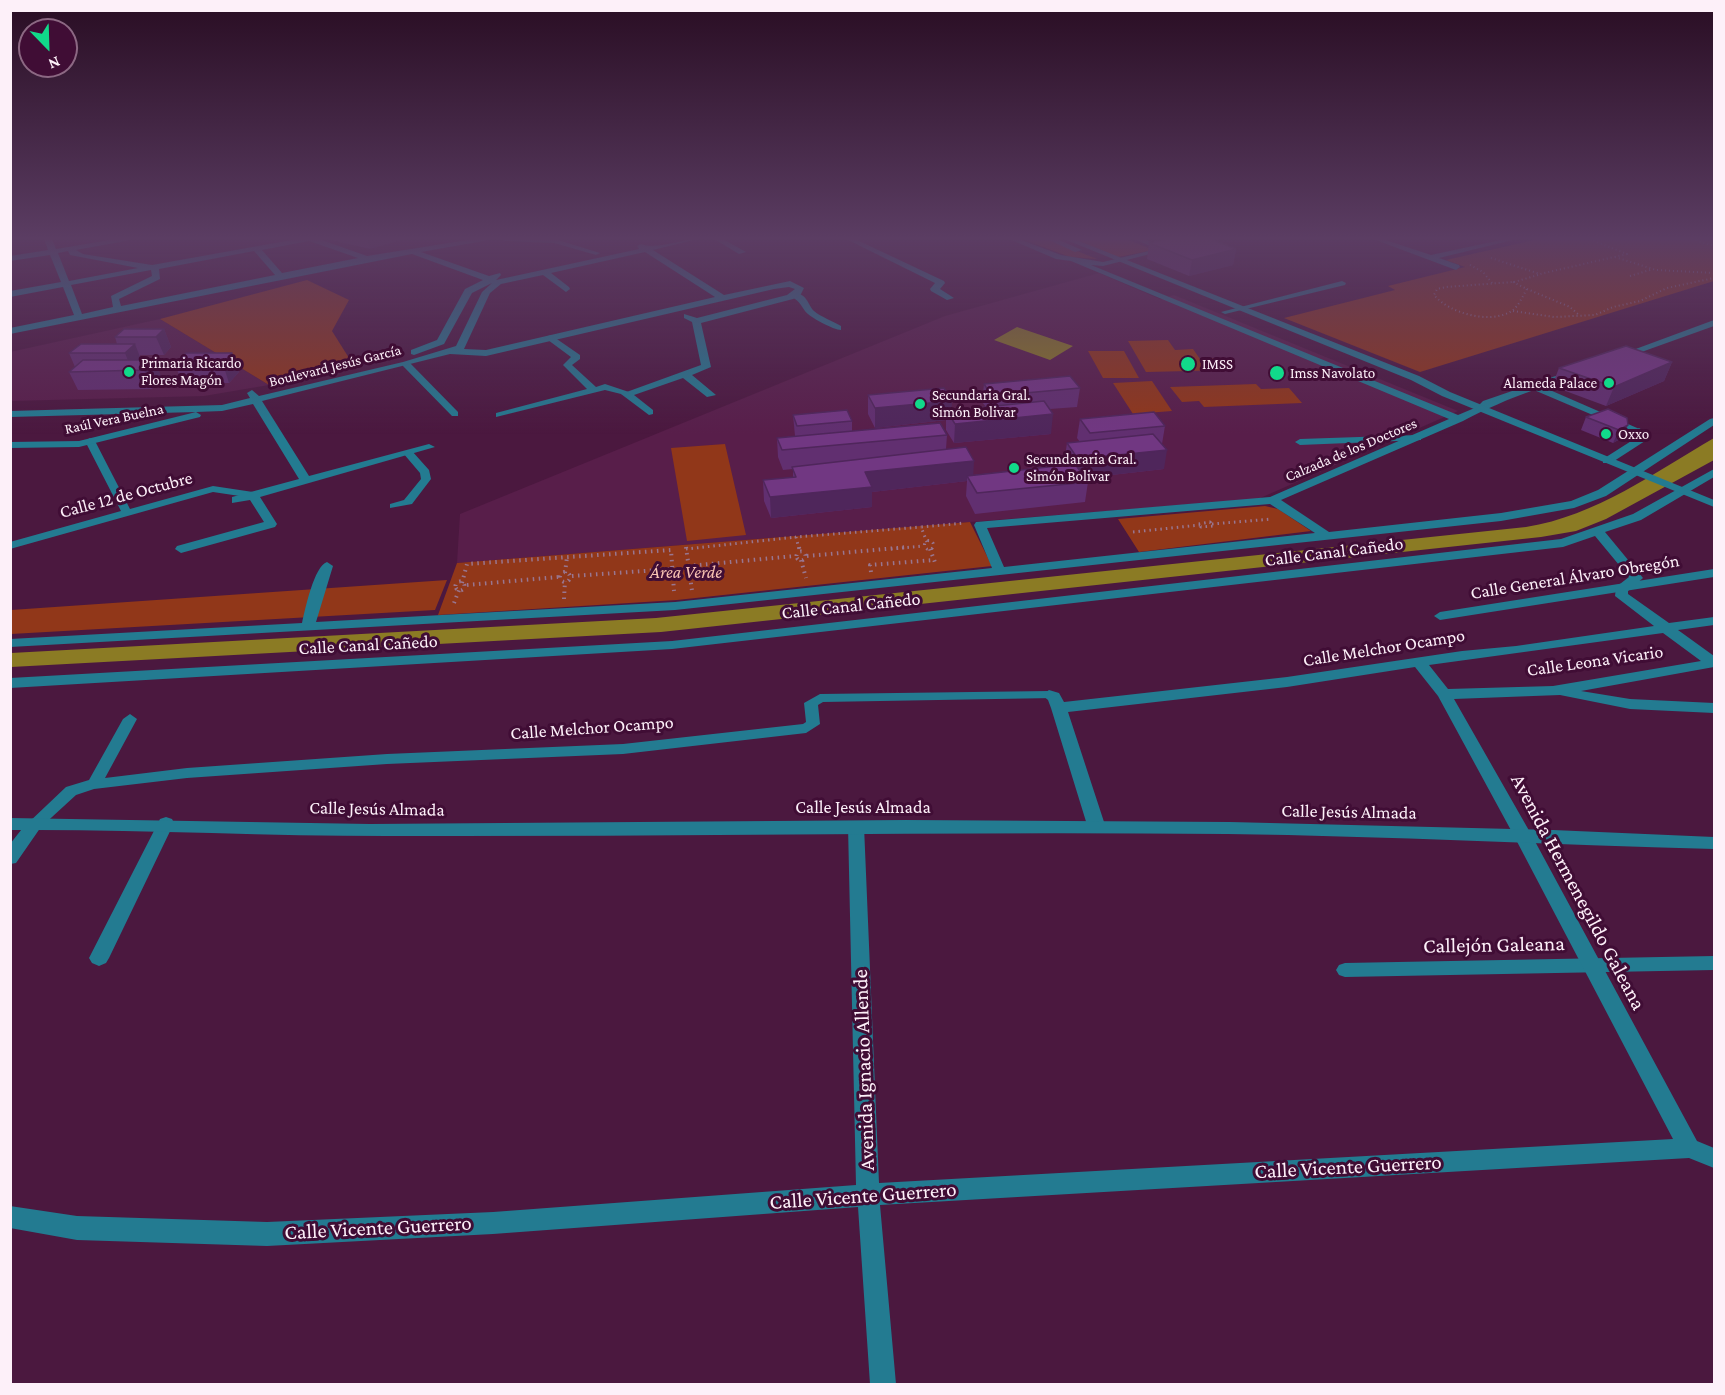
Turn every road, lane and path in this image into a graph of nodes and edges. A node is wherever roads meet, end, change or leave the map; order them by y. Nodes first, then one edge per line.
1 (74, 304) edge
2 (116, 304) edge
3 (142, 304) edge
4 (461, 304) edge
5 (480, 304) edge
6 (696, 304) edge
7 (760, 304) edge
8 (807, 304) edge
9 (1180, 304) edge
10 (1207, 304) edge
11 (1228, 304) edge
12 (1254, 304) edge
13 (1444, 304) edge
14 (1517, 304) edge
15 (1561, 304) edge
16 (1629, 304) edge
17 (1238, 308) junction
18 (118, 309) junction
19 (675, 309) junction
20 (1513, 310) junction
21 (1226, 312) junction
22 (1579, 316) junction
23 (79, 317) junction
24 (696, 321) junction
25 (1714, 323) edge
26 (838, 328) dead end
27 (10, 331) edge
28 (551, 338) junction
29 (441, 342) junction
30 (449, 352) junction
31 (1610, 359) edge
32 (406, 364) junction
33 (1590, 367) edge
34 (686, 375) junction
35 (1535, 387) junction
36 (594, 390) junction
37 (626, 394) junction
38 (1446, 394) junction
39 (711, 395) dead end
40 (254, 396) junction
41 (10, 403) edge
42 (222, 408) junction
43 (1481, 409) junction
44 (649, 412) dead end
45 (10, 414) edge
46 (455, 414) dead end
47 (499, 415) dead end
48 (1459, 419) junction
49 (1714, 421) edge
50 (1639, 431) joint
51 (1418, 438) junction
52 (90, 441) junction
53 (1300, 442) dead end
54 (10, 445) edge
55 (429, 447) dead end
56 (408, 453) junction
57 (1607, 460) junction
58 (1714, 471) edge
59 (1639, 474) junction
60 (305, 480) junction
61 (1680, 490) junction
62 (253, 495) junction
63 (236, 500) dead end
64 (1272, 500) junction
65 (1714, 504) edge
66 (394, 506) dead end
67 (127, 513) junction
68 (1238, 516) dead end
69 (1274, 518) dead end
70 (1243, 521) junction
71 (1164, 523) dead end
72 (974, 524) junction
73 (1130, 526) dead end
74 (921, 527) junction
75 (1248, 527) dead end
76 (1167, 528) junction
77 (1597, 531) junction
78 (1133, 532) junction
79 (1172, 534) dead end
80 (796, 537) junction
81 (1329, 537) junction
82 (1136, 538) dead end
83 (927, 542) junction
84 (10, 546) edge
85 (922, 546) junction
86 (181, 549) dead end
87 (930, 549) junction
88 (800, 553) junction
89 (795, 556) junction
90 (807, 556) junction
91 (567, 557) junction
92 (934, 560) junction
93 (327, 566) dead end
94 (688, 566) junction
95 (937, 566) dead end
96 (673, 569) junction
97 (1000, 572) junction
98 (565, 573) junction
99 (871, 573) dead end
100 (1714, 573) edge
101 (572, 576) junction
102 (558, 577) junction
103 (565, 580) junction
104 (462, 583) junction
105 (467, 585) junction
106 (1626, 586) junction
107 (459, 590) junction
108 (702, 590) dead end
109 (665, 592) dead end
110 (553, 600) dead end
111 (463, 606) dead end
112 (1440, 616) dead end
113 (1714, 621) edge
114 (1664, 627) junction
115 (307, 628) junction
116 (10, 644) edge
117 (1420, 663) junction
118 (1714, 663) edge
119 (10, 683) edge
120 (1553, 691) junction
121 (1444, 694) junction
122 (1049, 695) joint
123 (1059, 708) junction
124 (1714, 708) edge
125 (129, 719) dead end
126 (94, 784) junction
127 (166, 823) junction
128 (10, 824) edge
129 (35, 824) junction
130 (856, 826) junction
131 (1096, 828) junction
132 (1522, 834) junction
133 (1714, 843) edge
134 (10, 858) edge
135 (99, 958) dead end
136 (1714, 963) edge
137 (1593, 966) junction
138 (1345, 970) dead end
139 (1689, 1148) junction
140 (1714, 1158) edge
141 (868, 1195) junction
142 (10, 1217) edge
143 (883, 1384) edge

1 - 23 street
2 - 18 street
3 - 18 street
4 - 29 street
5 - 30 street
6 - 19 street, Boulevard Jesús García
7 - 24 street
8 - 26 lane
9 - 48 street
10 - 21 street
11 - 17 street
12 - 17 lane
13 - 20 path
14 - 20 path
15 - 22 path
16 - 22 path
17 - 21 lane
17 - 38 street
18 - 23 street
19 - 24 street
19 - 28 street, Boulevard Jesús García
20 - 22 path
21 - 38 street
23 - 27 street
24 - 34 street
25 - 31 street
28 - 30 street, Boulevard Jesús García
28 - 36 lane
29 - 30 street
29 - 40 street, Boulevard Jesús García
30 - 32 street, Boulevard Jesús García
32 - 40 street, Boulevard Jesús García
32 - 46 lane
33 - 35 street, Calzada de los Doctores
34 - 37 street
34 - 39 street
35 - 43 street, Calzada de los Doctores
35 - 50 street
36 - 37 lane
36 - 47 lane
37 - 44 street
38 - 43 street
40 - 41 street, Boulevard Jesús García
40 - 42 street, Boulevard Jesús García
40 - 60 street
42 - 45 street, Boulevard Jesús García
42 - 52 street, Raúl Vera Buelna
43 - 48 street, Calzada de los Doctores
43 - 57 street
48 - 51 street, Calzada de los Doctores
49 - 59 street
50 - 57 lane
51 - 53 lane
51 - 64 street, Calzada de los Doctores
52 - 54 street, Raúl Vera Buelna
52 - 67 lane
55 - 56 street, Calle 12 de Octubre
56 - 60 street, Calle 12 de Octubre
56 - 66 lane
57 - 59 street
58 - 61 street, Calle Canal Cañedo
59 - 61 street
59 - 81 street
60 - 62 street, Calle 12 de Octubre
61 - 65 street
61 - 77 street, Calle Canal Cañedo
62 - 63 street, Calle 12 de Octubre
62 - 67 lane, Calle 12 de Octubre
62 - 86 street
64 - 72 street, Calzada de los Doctores
64 - 81 street
67 - 84 lane, Calle 12 de Octubre
68 - 70 path
69 - 70 path
70 - 75 path
70 - 76 path
71 - 76 path
72 - 74 path
72 - 97 street
73 - 78 path
74 - 80 path
74 - 83 path
76 - 78 path
76 - 79 path
77 - 106 street
77 - 119 street, Calle Canal Cañedo
78 - 82 path
80 - 88 path
80 - 94 path
81 - 97 street
83 - 85 path
83 - 87 path
85 - 87 path
85 - 90 path
87 - 92 path
88 - 89 path
88 - 90 path
89 - 90 path
89 - 94 path
91 - 96 path
91 - 98 path
91 - 104 path
92 - 95 path
92 - 99 path
93 - 115 street
94 - 108 path
96 - 101 path
96 - 109 path
97 - 115 street
98 - 101 path
98 - 102 path
100 - 106 lane, Calle General Álvaro Obregón
101 - 103 path
102 - 103 path
102 - 105 path
103 - 110 path
104 - 105 path
104 - 107 path
105 - 107 path
106 - 112 lane, Calle General Álvaro Obregón
106 - 114 street
107 - 111 path
113 - 114 street, Calle Melchor Ocampo
114 - 117 street, Calle Melchor Ocampo
114 - 118 street
115 - 116 street
117 - 121 street, Avenida Hermenegildo Galeana
117 - 123 street, Calle Melchor Ocampo
118 - 120 street, Calle Leona Vicario
120 - 121 street, Calle Leona Vicario
120 - 124 street
121 - 132 street, Avenida Hermenegildo Galeana
122 - 123 street, Calle Melchor Ocampo
122 - 126 lane, Calle Melchor Ocampo
123 - 131 street, Calle Melchor Ocampo
125 - 126 lane
126 - 129 lane
127 - 129 street, Calle Jesús Almada
127 - 130 street, Calle Jesús Almada
127 - 135 street
128 - 129 street, Calle Jesús Almada
129 - 134 street
130 - 131 street, Calle Jesús Almada
130 - 141 street, Avenida Ignacio Allende
131 - 132 street, Calle Jesús Almada
132 - 133 street, Calle Jesús Almada
132 - 137 street, Avenida Hermenegildo Galeana
136 - 137 lane, Callejón Galeana
137 - 138 lane, Callejón Galeana
137 - 139 street, Avenida Hermenegildo Galeana
139 - 140 street, Calle Vicente Guerrero
139 - 141 street, Calle Vicente Guerrero
141 - 142 street, Calle Vicente Guerrero
141 - 143 street, Avenida Ignacio Allende

